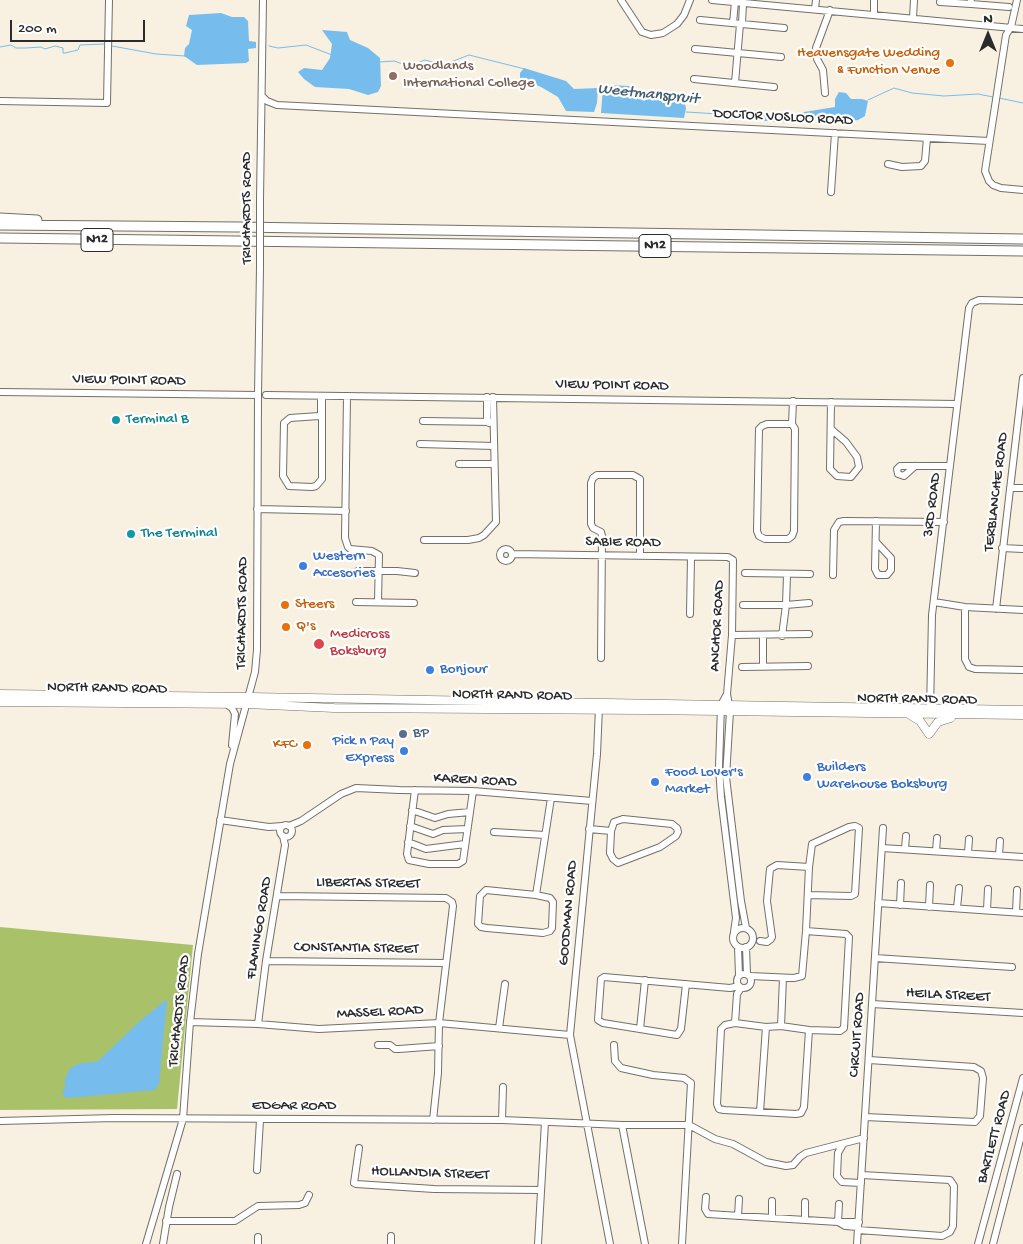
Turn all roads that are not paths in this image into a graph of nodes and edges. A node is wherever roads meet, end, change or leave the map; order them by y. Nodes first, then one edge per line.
1 (109, 0) edge
2 (263, 0) edge
3 (621, 0) edge
4 (690, 0) edge
5 (712, 0) edge
6 (816, 0) edge
7 (874, 0) edge
8 (914, 0) edge
9 (1017, 0) edge
10 (736, 2) edge
11 (940, 2) dead end
12 (971, 2) edge
13 (1008, 7) dead end
14 (815, 9) junction
15 (830, 10) junction
16 (874, 14) junction
17 (913, 18) junction
18 (700, 20) dead end
19 (739, 24) junction
20 (1011, 27) junction
21 (784, 28) dead end
22 (1023, 29) edge
23 (695, 49) dead end
24 (738, 53) junction
25 (781, 56) dead end
26 (694, 80) dead end
27 (735, 83) junction
28 (774, 87) dead end
29 (826, 93) dead end
30 (262, 96) junction
31 (0, 101) edge
32 (276, 105) junction
33 (262, 118) junction
34 (835, 133) junction
35 (927, 138) junction
36 (989, 141) junction
37 (888, 164) dead end
38 (1023, 190) edge
39 (831, 192) dead end
40 (0, 218) edge
41 (0, 225) edge
42 (238, 227) junction
43 (0, 238) edge
44 (1023, 239) edge
45 (1023, 251) edge
46 (1023, 301) edge
47 (1023, 378) edge
48 (0, 392) edge
49 (258, 395) junction
50 (266, 395) dead end
51 (321, 396) junction
52 (347, 396) junction
53 (490, 397) junction
54 (792, 401) junction
55 (831, 402) junction
56 (957, 404) junction
57 (423, 421) dead end
58 (491, 424) junction
59 (792, 424) junction
60 (1020, 424) edge
61 (831, 429) junction
62 (420, 444) dead end
63 (494, 446) junction
64 (460, 464) dead end
65 (494, 464) junction
66 (915, 466) dead end
67 (950, 466) junction
68 (1010, 488) junction
69 (1023, 488) edge
70 (257, 509) junction
71 (346, 511) junction
72 (876, 521) junction
73 (944, 522) junction
74 (424, 540) dead end
75 (876, 542) junction
76 (1002, 548) junction
77 (1023, 549) edge
78 (512, 554) dead end
79 (602, 554) junction
80 (640, 555) junction
81 (691, 556) junction
82 (732, 560) joint
83 (358, 571) dead end
84 (379, 571) junction
85 (745, 573) dead end
86 (415, 574) dead end
87 (787, 574) junction
88 (810, 574) dead end
89 (833, 575) dead end
90 (356, 602) dead end
91 (378, 602) junction
92 (934, 602) junction
93 (414, 603) dead end
94 (809, 603) dead end
95 (743, 605) dead end
96 (786, 606) junction
97 (965, 607) junction
98 (996, 609) junction
99 (1023, 610) edge
100 (690, 614) dead end
101 (810, 634) dead end
102 (732, 635) junction
103 (763, 636) junction
104 (782, 636) junction
105 (601, 658) dead end
106 (763, 666) junction
107 (808, 666) dead end
108 (742, 667) dead end
109 (1023, 670) edge
110 (0, 694) edge
111 (54, 699) junction
112 (248, 700) junction
113 (0, 702) edge
114 (224, 704) junction
115 (599, 707) junction
116 (726, 708) junction
117 (1023, 710) edge
118 (930, 711) junction
119 (908, 715) junction
120 (968, 715) junction
121 (1023, 715) edge
122 (230, 764) junction
123 (415, 790) junction
124 (473, 791) junction
125 (551, 798) junction
126 (592, 801) junction
127 (412, 810) junction
128 (470, 812) junction
129 (220, 820) junction
130 (410, 826) junction
131 (883, 828) dead end
132 (467, 829) junction
133 (590, 829) junction
134 (286, 831) junction
135 (611, 831) junction
136 (494, 832) dead end
137 (545, 835) junction
138 (906, 836) dead end
139 (937, 838) dead end
140 (969, 838) dead end
141 (1000, 841) dead end
142 (408, 842) junction
143 (465, 844) junction
144 (882, 848) junction
145 (905, 850) junction
146 (936, 852) junction
147 (968, 854) junction
148 (999, 856) junction
149 (1023, 857) edge
150 (809, 867) junction
151 (901, 883) dead end
152 (930, 885) dead end
153 (959, 888) dead end
154 (988, 888) dead end
155 (1017, 890) dead end
156 (808, 894) junction
157 (536, 895) junction
158 (278, 896) junction
159 (878, 904) junction
160 (900, 905) junction
161 (929, 907) junction
162 (957, 908) junction
163 (987, 910) junction
164 (1019, 912) edge
165 (746, 928) junction
166 (806, 931) junction
167 (734, 932) junction
168 (760, 941) dead end
169 (738, 947) junction
170 (746, 948) junction
171 (875, 958) junction
172 (266, 960) junction
173 (446, 963) junction
174 (1012, 967) dead end
175 (749, 975) junction
176 (739, 976) junction
177 (783, 978) junction
178 (645, 980) junction
179 (505, 984) dead end
180 (686, 984) junction
181 (740, 987) junction
182 (872, 1004) junction
183 (1023, 1013) edge
184 (190, 1022) junction
185 (439, 1023) junction
186 (258, 1024) junction
187 (735, 1024) junction
188 (781, 1026) junction
189 (766, 1027) junction
190 (499, 1028) junction
191 (640, 1029) junction
192 (809, 1030) junction
193 (570, 1035) junction
194 (378, 1045) dead end
195 (614, 1045) dead end
196 (439, 1046) junction
197 (869, 1060) junction
198 (1023, 1078) edge
199 (503, 1087) dead end
200 (760, 1112) junction
201 (865, 1116) junction
202 (184, 1119) junction
203 (260, 1120) junction
204 (433, 1120) junction
205 (502, 1120) junction
206 (0, 1121) edge
207 (545, 1122) junction
208 (587, 1124) junction
209 (622, 1125) junction
210 (689, 1125) junction
211 (1023, 1130) edge
212 (864, 1138) junction
213 (843, 1144) junction
214 (359, 1148) dead end
215 (257, 1170) dead end
216 (177, 1174) dead end
217 (862, 1175) junction
218 (861, 1183) junction
219 (541, 1190) junction
220 (309, 1195) dead end
221 (706, 1197) dead end
222 (739, 1199) dead end
223 (772, 1201) dead end
224 (805, 1202) dead end
225 (839, 1204) dead end
226 (738, 1216) junction
227 (772, 1218) junction
228 (805, 1220) junction
229 (166, 1221) junction
230 (838, 1222) junction
231 (858, 1226) junction
232 (391, 1236) dead end
233 (146, 1244) edge
234 (163, 1244) edge
235 (391, 1244) edge
236 (538, 1244) edge
237 (610, 1244) edge
238 (645, 1244) edge
239 (682, 1244) edge
240 (857, 1244) edge
241 (980, 1244) edge
242 (993, 1244) edge

1 - 31 street
2 - 30 street, TRICHARDTS ROAD
3 - 4 street
5 - 10 street
6 - 14 street
7 - 16 street
8 - 17 street
9 - 20 street
10 - 14 street
10 - 19 street
11 - 12 street
12 - 13 street
14 - 15 street
15 - 16 street
15 - 29 street
16 - 17 street
17 - 20 street
18 - 19 street
19 - 21 street
19 - 24 street
20 - 22 street
20 - 36 street
23 - 24 street
24 - 25 street
24 - 27 street
26 - 27 street
27 - 28 street
30 - 32 street, DOCTOR VOSLOO ROAD
30 - 33 street, TRICHARDTS ROAD
32 - 33 street
32 - 34 street, DOCTOR VOSLOO ROAD
33 - 49 street, TRICHARDTS ROAD, bridge
34 - 35 street, DOCTOR VOSLOO ROAD
34 - 39 street
35 - 36 street, DOCTOR VOSLOO ROAD
35 - 37 street
36 - 38 street
40 - 42 highway
41 - 42 highway, N12
42 - 44 highway, N12
43 - 45 highway, N12
46 - 56 street, 3RD ROAD
47 - 60 street, TERBLANCHE ROAD
48 - 49 street, VIEW POINT ROAD
49 - 70 street, TRICHARDTS ROAD
50 - 51 street, VIEW POINT ROAD
51 - 51 street
51 - 52 street, VIEW POINT ROAD
52 - 53 street, VIEW POINT ROAD
52 - 71 street
53 - 54 street, VIEW POINT ROAD
53 - 58 street
54 - 55 street, VIEW POINT ROAD
54 - 59 street
55 - 56 street, VIEW POINT ROAD
55 - 61 street
56 - 67 street, 3RD ROAD
57 - 58 street
58 - 63 street
59 - 59 street
60 - 68 street, TERBLANCHE ROAD
61 - 61 street
62 - 63 street
63 - 65 street
64 - 65 street
65 - 74 street
66 - 67 street
67 - 73 street, 3RD ROAD
68 - 69 street
68 - 76 street, TERBLANCHE ROAD
70 - 71 street
70 - 112 street, TRICHARDTS ROAD
71 - 84 street
72 - 73 street
72 - 75 street
72 - 89 street
73 - 92 street, 3RD ROAD
75 - 75 street
76 - 77 street
76 - 98 street, TERBLANCHE ROAD
78 - 79 street, SABIE ROAD
79 - 80 street, SABIE ROAD
79 - 80 street
79 - 105 street
80 - 81 street, SABIE ROAD
81 - 82 street, SABIE ROAD
81 - 100 street
82 - 102 street, ANCHOR ROAD
83 - 84 street
84 - 86 street
84 - 91 street
85 - 87 street
87 - 88 street
87 - 96 street
90 - 91 street
91 - 93 street
92 - 97 street
92 - 118 street, 3RD ROAD
94 - 96 street
95 - 96 street
96 - 104 street
97 - 98 street
97 - 109 street
98 - 99 street
101 - 104 street
102 - 103 street
102 - 116 street, ANCHOR ROAD
103 - 104 street
103 - 106 street
106 - 107 street
106 - 108 street
110 - 111 main road, NORTH RAND ROAD
111 - 112 main road, NORTH RAND ROAD
111 - 113 main road, NORTH RAND ROAD
111 - 114 main road, NORTH RAND ROAD
112 - 114 main road, NORTH RAND ROAD
112 - 115 main road, NORTH RAND ROAD
112 - 122 street, TRICHARDTS ROAD
114 - 122 street
115 - 116 main road, NORTH RAND ROAD
115 - 126 street, GOODMAN ROAD
116 - 118 main road, NORTH RAND ROAD
116 - 119 main road, NORTH RAND ROAD
116 - 165 street
116 - 167 street
117 - 118 main road, NORTH RAND ROAD
118 - 119 main road, NORTH RAND ROAD
118 - 120 main road, NORTH RAND ROAD
119 - 120 main road
120 - 121 main road, NORTH RAND ROAD
122 - 129 street, TRICHARDTS ROAD
123 - 124 street, KAREN ROAD
123 - 127 street
123 - 134 street, KAREN ROAD
124 - 125 street, KAREN ROAD
124 - 128 street
125 - 126 street, KAREN ROAD
125 - 137 street
126 - 133 street, GOODMAN ROAD
127 - 128 street
127 - 130 street
128 - 132 street
129 - 134 street
129 - 184 street, TRICHARDTS ROAD
130 - 132 street
130 - 142 street
131 - 144 street, CIRCUIT ROAD
132 - 143 street
133 - 135 street
133 - 193 street, GOODMAN ROAD
134 - 158 street, FLAMINGO ROAD
135 - 135 street
136 - 137 street
137 - 157 street
138 - 145 street
139 - 146 street
140 - 147 street
141 - 148 street
142 - 143 street
142 - 143 street
144 - 145 street
144 - 159 street, CIRCUIT ROAD
145 - 146 street
146 - 147 street
147 - 148 street
148 - 149 street
150 - 156 street
150 - 156 street
150 - 168 street
151 - 160 street
152 - 161 street
153 - 162 street
154 - 163 street
155 - 164 street
156 - 166 street
157 - 157 street
158 - 172 street, FLAMINGO ROAD
158 - 173 street, LIBERTAS STREET
159 - 160 street
159 - 171 street, CIRCUIT ROAD
160 - 161 street
161 - 162 street
162 - 163 street
163 - 164 street
165 - 167 street
165 - 170 street
166 - 177 street
166 - 192 street
167 - 169 street
169 - 170 street
169 - 176 street
170 - 175 street
171 - 174 street
171 - 182 street, CIRCUIT ROAD
172 - 173 street, CONSTANTIA STREET
172 - 186 street, FLAMINGO ROAD
173 - 185 street
175 - 176 street
175 - 177 street
175 - 181 street
176 - 181 street
177 - 188 street
178 - 180 street
178 - 191 street
178 - 191 street
179 - 190 street
180 - 181 street
180 - 191 street
181 - 187 street
182 - 183 street, HEILA STREET
182 - 197 street, CIRCUIT ROAD
184 - 186 street, MASSEL ROAD
184 - 202 street, TRICHARDTS ROAD
185 - 186 street, MASSEL ROAD
185 - 190 street, MASSEL ROAD
185 - 196 street
187 - 189 street
187 - 200 street
188 - 189 street
188 - 192 street
189 - 200 street
190 - 193 street, MASSEL ROAD
192 - 200 street
193 - 208 street, GOODMAN ROAD
194 - 196 street
195 - 210 street
196 - 204 street
197 - 201 street, CIRCUIT ROAD
197 - 201 street
198 - 241 street, BARTLETT ROAD
199 - 205 street
201 - 212 street, CIRCUIT ROAD
202 - 203 street, EDGAR ROAD
202 - 206 street, EDGAR ROAD
202 - 233 street, TRICHARDTS ROAD
203 - 204 street, EDGAR ROAD
203 - 215 street
204 - 205 street, EDGAR ROAD
205 - 207 street, EDGAR ROAD
207 - 208 street, EDGAR ROAD
207 - 219 street
208 - 209 street, EDGAR ROAD
208 - 237 street, GOODMAN ROAD
209 - 210 street, EDGAR ROAD
209 - 238 street
210 - 213 street
210 - 239 street
211 - 242 street, BARTLETT ROAD
212 - 213 street
212 - 217 street, CIRCUIT ROAD
213 - 218 street
214 - 219 street, HOLLANDIA STREET
216 - 229 street
217 - 218 street, CIRCUIT ROAD
217 - 231 street
218 - 231 street, CIRCUIT ROAD
219 - 236 street
220 - 229 street
221 - 226 street
222 - 226 street
223 - 227 street
224 - 228 street
225 - 230 street
226 - 227 street
227 - 228 street
228 - 230 street
229 - 234 street
230 - 231 street
231 - 240 street, CIRCUIT ROAD
232 - 235 street

